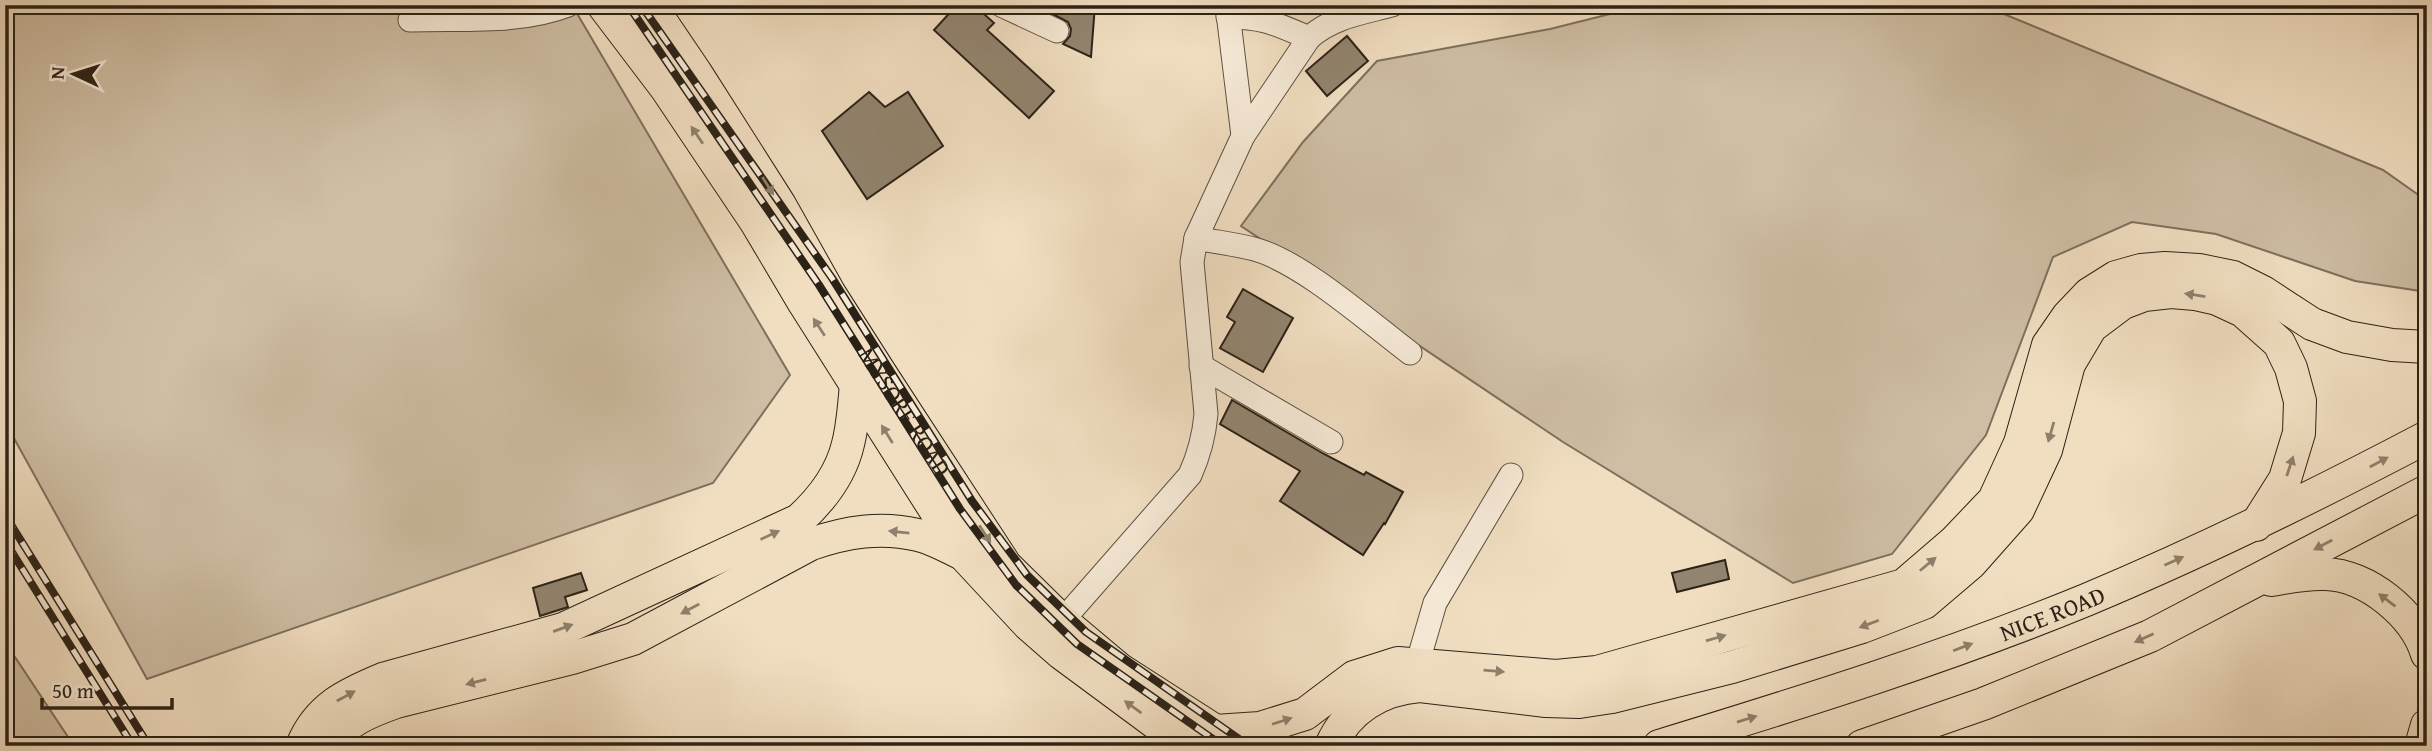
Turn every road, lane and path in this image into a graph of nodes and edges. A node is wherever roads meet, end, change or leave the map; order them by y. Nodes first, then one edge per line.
1 (568, 5) edge
2 (603, 5) edge
3 (650, 5) edge
4 (1001, 5) edge
5 (1392, 5) edge
6 (1228, 11) edge
7 (410, 20) dead end
8 (1057, 31) dead end
9 (1309, 38) junction
10 (1242, 136) junction
11 (1196, 238) junction
12 (2427, 347) edge
13 (1410, 353) dead end
14 (1201, 366) junction
15 (868, 379) junction
16 (2427, 437) edge
17 (1331, 442) dead end
18 (1511, 475) dead end
19 (2427, 491) edge
20 (2256, 525) junction
21 (963, 554) junction
22 (2248, 584) junction
23 (1062, 621) junction
24 (2427, 653) edge
25 (1417, 665) junction
26 (2427, 725) edge
27 (1214, 741) edge
28 (302, 746) edge
29 (330, 746) edge
30 (1331, 746) edge
31 (1659, 746) edge
32 (1862, 746) edge
33 (2421, 746) edge

1 - 7 street
15 -> 2 highway, MYSORE ROAD
3 -> 15 highway, MYSORE ROAD
4 - 8 street
5 - 9 street
6 - 9 street
6 - 10 street
9 - 10 street
10 - 11 street
11 - 13 street
11 - 14 street
25 -> 12 highway
14 - 17 street
14 - 23 street
21 -> 15 highway, MYSORE ROAD
15 -> 23 highway, MYSORE ROAD
28 -> 15 highway
20 -> 16 highway, NICE ROAD
18 - 25 street
19 -> 22 highway
20 -> 30 highway
31 -> 20 highway, NICE ROAD
27 -> 21 highway, MYSORE ROAD
21 -> 29 highway
24 -> 22 highway
22 -> 32 highway
23 - 27 highway, MYSORE ROAD
27 -> 25 highway
26 - 33 highway

